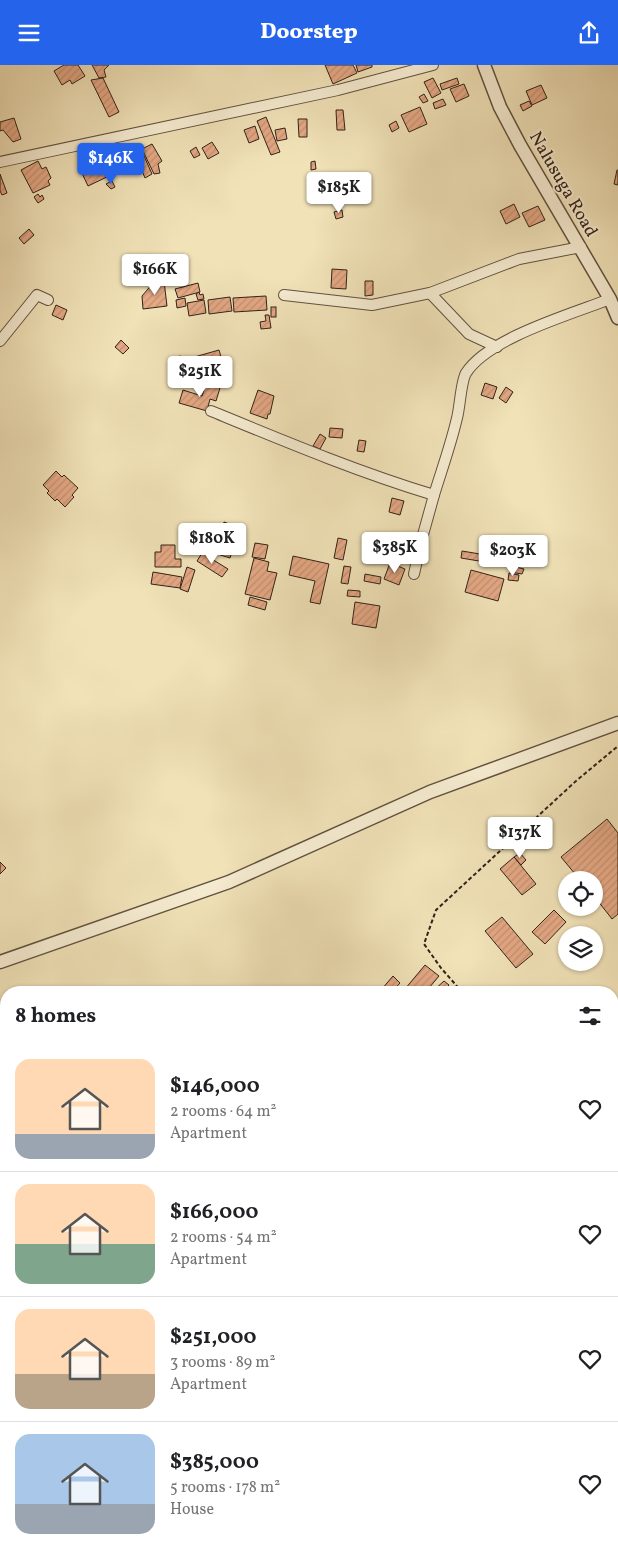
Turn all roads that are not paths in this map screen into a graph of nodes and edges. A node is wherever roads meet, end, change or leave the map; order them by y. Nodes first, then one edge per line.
1 (433, 65) edge
2 (484, 65) edge
3 (0, 162) edge
4 (581, 247) junction
5 (430, 293) junction
6 (284, 295) dead end
7 (610, 299) junction
8 (48, 300) dead end
9 (618, 318) edge
10 (0, 341) edge
11 (497, 347) junction
12 (211, 411) dead end
13 (434, 495) junction
14 (414, 574) dead end
15 (618, 723) edge
16 (0, 962) edge

1 - 3 street
2 - 4 street, Nalusuga Road
4 - 5 street
4 - 7 street, Nalusuga Road
5 - 6 street
5 - 11 street
7 - 9 street, Nalusuga Road
7 - 11 street
8 - 10 street
11 - 13 street
12 - 13 street
13 - 14 street
15 - 16 street

